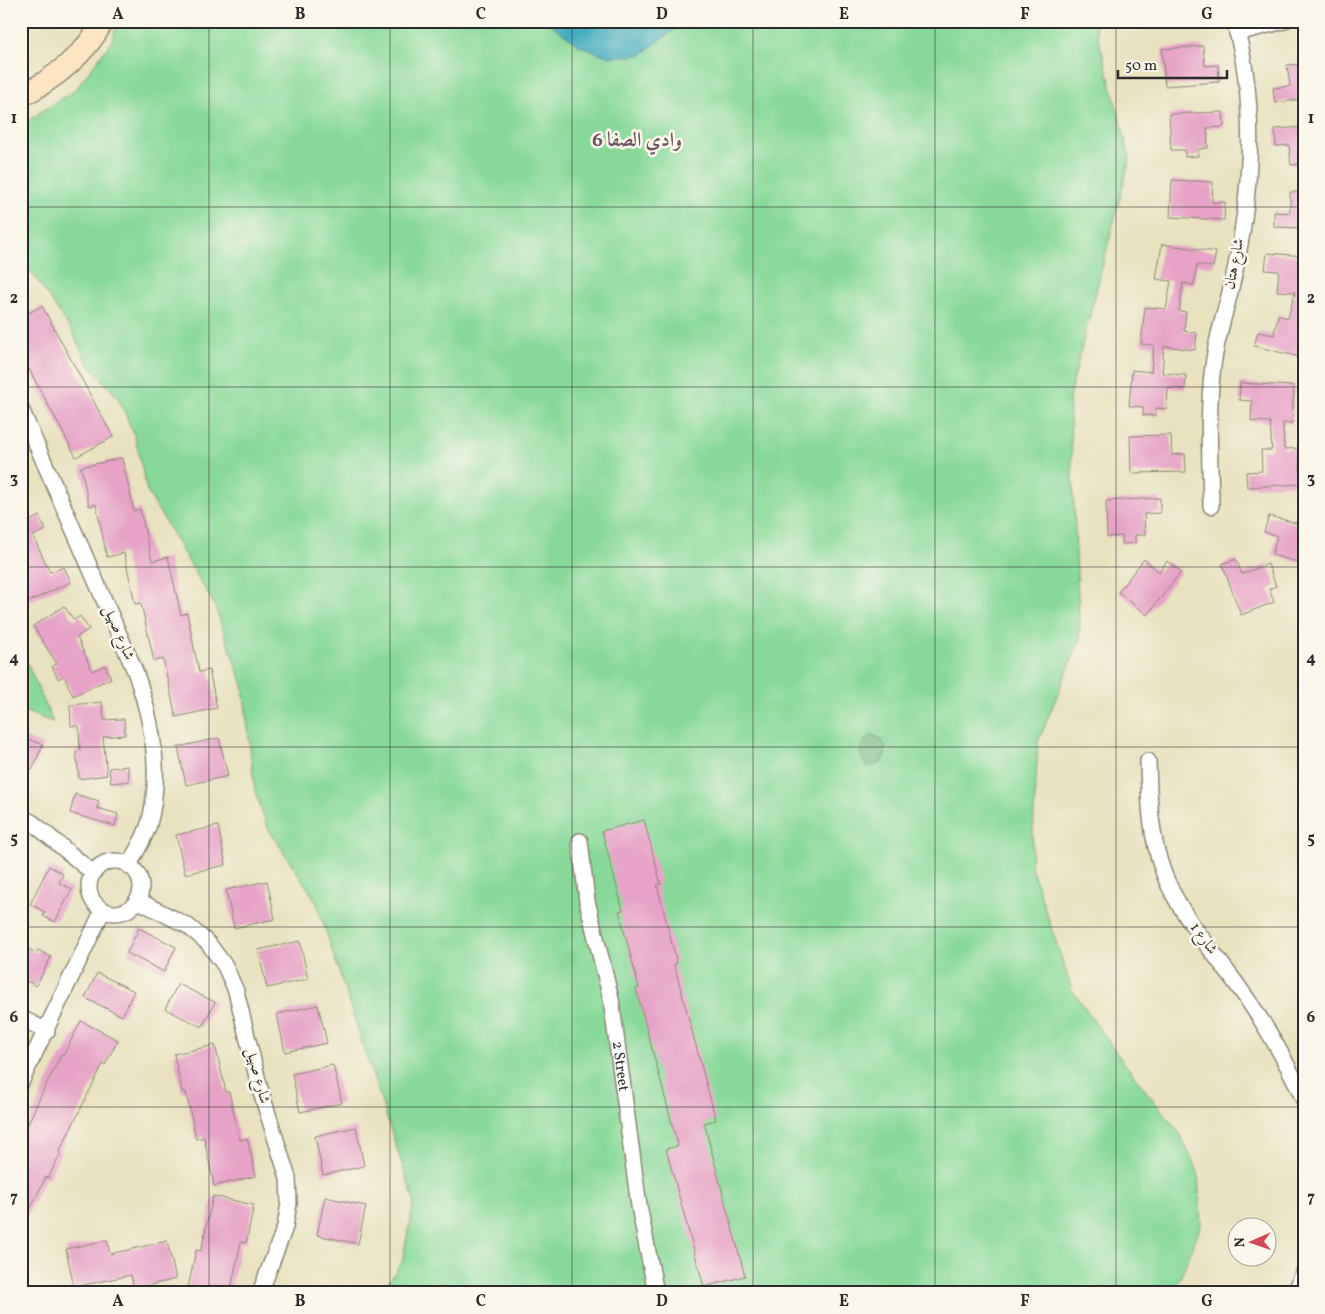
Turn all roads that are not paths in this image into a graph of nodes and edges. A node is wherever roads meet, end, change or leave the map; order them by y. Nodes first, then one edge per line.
1 (103, 21) edge
2 (1284, 21) edge
3 (1235, 27) edge
4 (21, 96) edge
5 (21, 409) edge
6 (1211, 506) dead end
7 (1148, 761) dead end
8 (21, 817) edge
9 (580, 841) dead end
10 (129, 866) junction
11 (93, 873) junction
12 (137, 900) junction
13 (103, 910) junction
14 (21, 1018) edge
15 (47, 1031) junction
16 (21, 1082) edge
17 (1304, 1100) edge
18 (1304, 1272) edge
19 (260, 1293) edge
20 (656, 1293) edge
21 (1295, 1293) edge

1 - 4 street
2 - 3 street
3 - 6 street, شارع هتان
5 - 10 street, شارع صهيل
7 - 17 street, شارع 1
8 - 11 street
9 - 20 street, 2 Street
10 - 11 street
10 - 12 street
11 - 13 street
12 - 13 street
12 - 19 street, شارع صهيل
13 - 15 street
14 - 15 street
15 - 16 street
18 - 21 street

